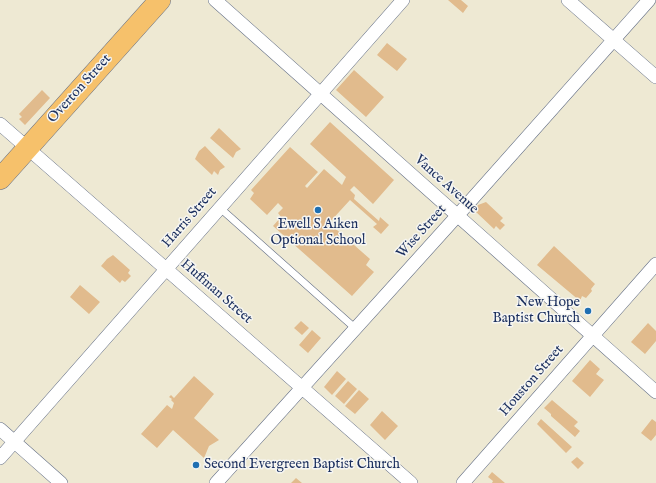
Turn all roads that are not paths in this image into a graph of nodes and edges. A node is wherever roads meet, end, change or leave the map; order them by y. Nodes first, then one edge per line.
1 (160, 0) edge
2 (215, 0) edge
3 (403, 0) edge
4 (568, 0) edge
5 (649, 0) edge
6 (614, 40) junction
7 (656, 77) edge
8 (320, 94) junction
9 (0, 124) edge
10 (28, 148) junction
11 (0, 179) edge
12 (220, 208) junction
13 (458, 216) junction
14 (656, 264) edge
15 (166, 270) junction
16 (356, 329) junction
17 (592, 336) junction
18 (302, 387) junction
19 (656, 392) edge
20 (0, 429) edge
21 (15, 442) junction
22 (0, 458) edge
23 (61, 483) edge
24 (216, 483) edge
25 (411, 483) edge
26 (463, 483) edge

1 - 10 main road, Overton Street
2 - 8 street, Vance Avenue
3 - 8 street, Harris Street
4 - 6 street
5 - 6 street, Wise Street
6 - 7 street
6 - 13 street, Wise Street
8 - 12 street, Harris Street
8 - 13 street, Vance Avenue
9 - 10 street, Huffman Street
10 - 11 main road, Overton Street
10 - 15 street, Huffman Street
12 - 15 street, Harris Street
12 - 16 lane
13 - 16 street, Wise Street
13 - 17 street, Vance Avenue
14 - 17 street, Houston Street
15 - 18 street, Huffman Street
15 - 21 street, Harris Street
16 - 18 street, Wise Street
17 - 19 street, Vance Avenue
17 - 26 street, Houston Street
18 - 24 street, Wise Street
18 - 25 street, Huffman Street
20 - 21 street
21 - 22 street, Harris Street
21 - 23 street

